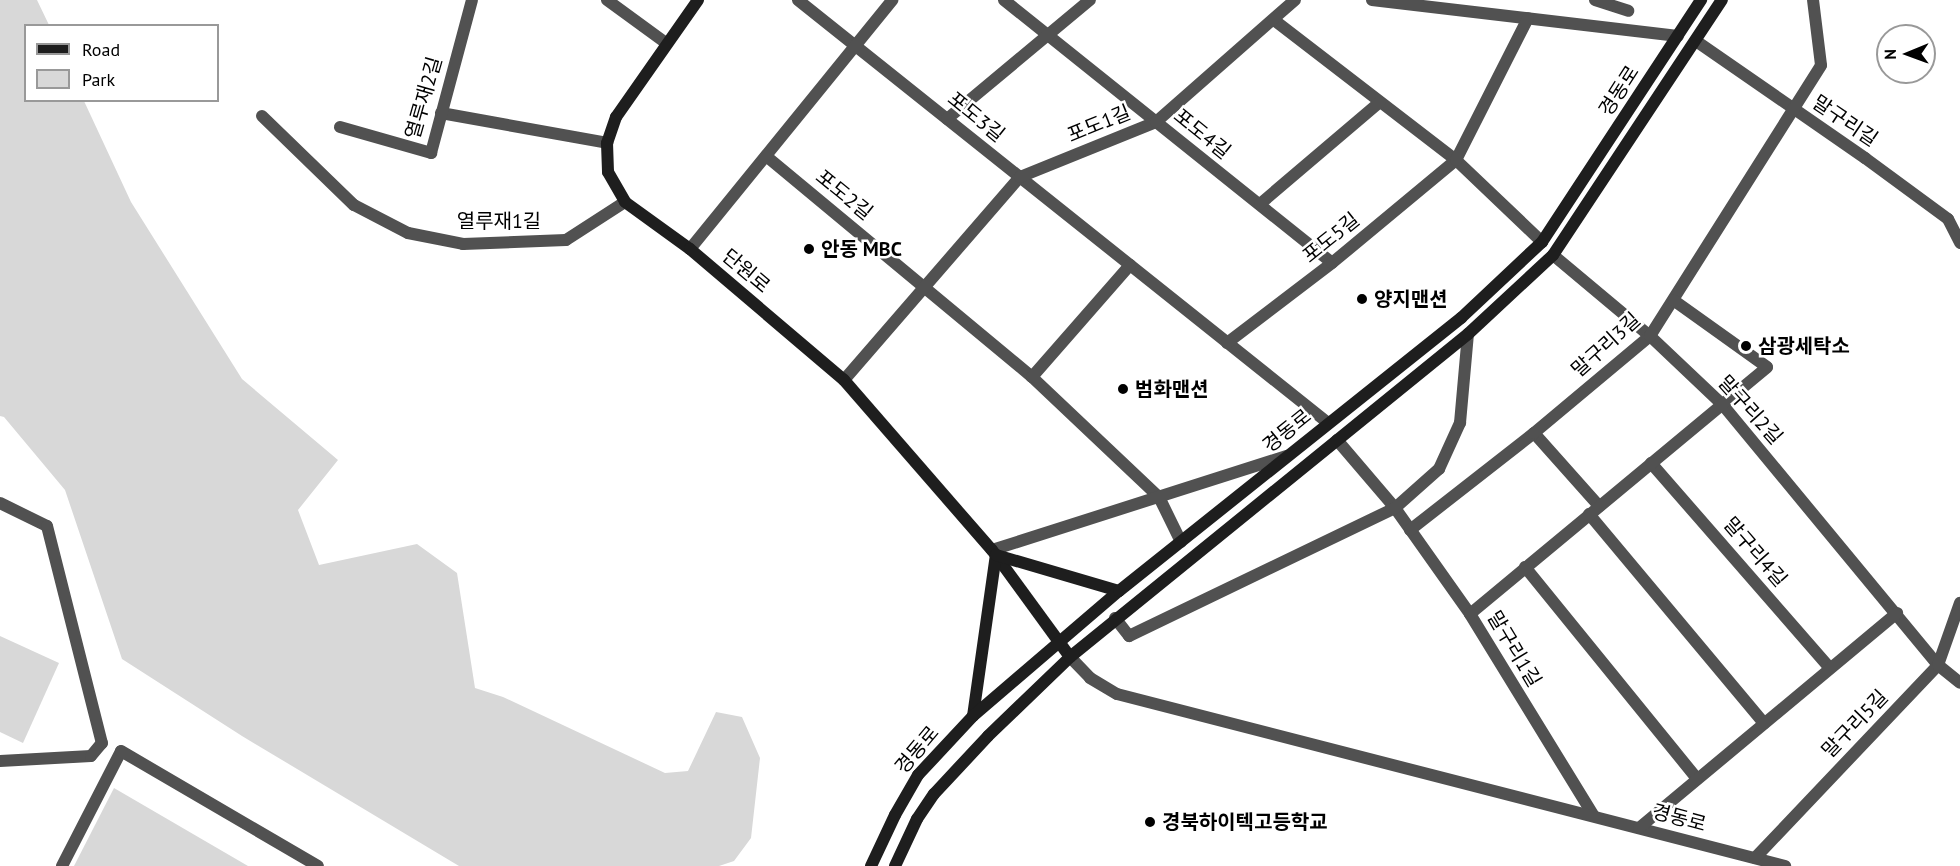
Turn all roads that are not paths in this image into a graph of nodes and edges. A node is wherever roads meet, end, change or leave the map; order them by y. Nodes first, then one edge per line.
1 (472, 0) edge
2 (607, 0) edge
3 (698, 0) edge
4 (798, 0) edge
5 (892, 0) edge
6 (1004, 0) edge
7 (1090, 0) edge
8 (1294, 0) edge
9 (1372, 0) edge
10 (1596, 0) edge
11 (1701, 0) edge
12 (1722, 0) edge
13 (1813, 0) edge
14 (1456, 5) edge
15 (1629, 5) edge
16 (1528, 18) junction
17 (1274, 20) junction
18 (1628, 30) junction
19 (1048, 35) junction
20 (1678, 36) junction
21 (1696, 41) junction
22 (666, 43) junction
23 (855, 46) junction
24 (1380, 102) junction
25 (1794, 109) junction
26 (441, 113) junction
27 (262, 116) dead end
28 (947, 119) junction
29 (1156, 122) junction
30 (340, 127) dead end
31 (607, 143) junction
32 (766, 156) junction
33 (1456, 160) junction
34 (1020, 177) junction
35 (625, 202) junction
36 (1260, 204) junction
37 (1542, 242) junction
38 (1960, 243) edge
39 (690, 249) junction
40 (1553, 255) junction
41 (1332, 263) junction
42 (1130, 265) junction
43 (925, 286) junction
44 (1673, 300) junction
45 (1468, 334) junction
46 (1650, 336) junction
47 (1227, 343) junction
48 (1032, 377) junction
49 (844, 380) junction
50 (1722, 404) junction
51 (1328, 423) junction
52 (1534, 433) junction
53 (1337, 440) junction
54 (1288, 456) junction
55 (1651, 463) junction
56 (1159, 497) junction
57 (0, 503) edge
58 (1599, 506) junction
59 (1395, 508) junction
60 (1589, 514) junction
61 (1410, 530) junction
62 (1181, 542) junction
63 (994, 553) junction
64 (1525, 567) junction
65 (1119, 591) junction
66 (1960, 603) edge
67 (1897, 613) junction
68 (1470, 614) junction
69 (1115, 618) junction
70 (1058, 642) junction
71 (1070, 657) junction
72 (1938, 665) junction
73 (1830, 668) junction
74 (1960, 683) edge
75 (974, 716) junction
76 (1764, 723) junction
77 (102, 742) junction
78 (121, 751) junction
79 (0, 762) edge
80 (1697, 779) junction
81 (1593, 815) junction
82 (1639, 828) junction
83 (1755, 858) junction
84 (62, 866) edge
85 (318, 866) edge
86 (871, 866) edge
87 (895, 866) edge
88 (1785, 866) edge

1 - 26 street, 열루재2길
2 - 22 street
3 - 22 street, 단원로
4 - 23 street, 포도3길
5 - 23 street
6 - 19 street, 포도4길
7 - 19 street
8 - 17 street, 포도1길
9 - 14 street
10 - 15 street
11 - 20 street, 경동로
12 - 21 street, 경동로
13 - 25 street, 말구리3길
14 - 16 street
15 - 18 street
16 - 18 street
16 - 33 street, 포도5길
17 - 24 street
17 - 29 street, 포도1길
18 - 20 street
19 - 28 street
19 - 29 street, 포도4길
20 - 37 street, 경동로
21 - 25 street, 말구리길
21 - 40 street, 경동로
22 - 31 street, 단원로
23 - 28 street, 포도3길
23 - 32 street
24 - 33 street
24 - 36 street
25 - 38 street, 말구리길
25 - 44 street, 말구리3길
26 - 30 street, 열루재2길
26 - 31 street
27 - 35 street, 열루재1길
28 - 34 street, 포도3길
29 - 34 street, 포도1길
29 - 36 street, 포도4길
31 - 35 street, 단원로
32 - 39 street
32 - 43 street, 포도2길
33 - 37 street
33 - 41 street, 포도5길
34 - 42 street, 포도3길
34 - 43 street, 포도1길
35 - 39 street, 단원로
36 - 41 street, 포도4길
37 - 51 street, 경동로
39 - 49 street, 단원로
40 - 45 street, 경동로
40 - 46 street, 말구리2길
41 - 47 street, 포도5길
42 - 47 street, 포도3길
42 - 48 street
43 - 48 street
43 - 49 street, 포도1길
44 - 46 street, 말구리3길
44 - 50 street
45 - 53 street, 경동로
45 - 59 street
46 - 50 street, 말구리2길
46 - 52 street, 말구리3길
47 - 51 street, 포도3길
48 - 56 street
49 - 63 street, 단원로
50 - 55 street
50 - 67 street, 말구리2길
51 - 54 street, 경동로
52 - 58 street
52 - 61 street, 말구리3길
53 - 59 street, 말구리1길
53 - 69 street, 경동로
54 - 56 street
54 - 62 street, 경동로
55 - 58 street
55 - 73 street, 말구리4길
56 - 62 street
56 - 63 street
57 - 77 street
58 - 60 street
59 - 61 street, 말구리1길
59 - 69 street
60 - 64 street
60 - 76 street
61 - 68 street, 말구리1길
62 - 65 street, 경동로
63 - 65 street
63 - 70 street, 단원로
63 - 75 street
64 - 68 street
64 - 80 street
65 - 70 street, 경동로
66 - 72 street, 말구리5길
67 - 72 street, 말구리2길
67 - 73 street
68 - 81 street, 말구리1길
69 - 71 street, 경동로
70 - 71 street, 단원로
70 - 75 street, 경동로
71 - 81 street, 경동로
71 - 87 street, 경동로
72 - 74 street, 말구리2길
72 - 83 street, 말구리5길
73 - 76 street
75 - 86 street, 경동로
76 - 80 street
77 - 78 street
77 - 79 street
78 - 84 street
78 - 85 street
80 - 82 street
81 - 82 street, 경동로
82 - 83 street, 경동로
83 - 88 street, 경동로

